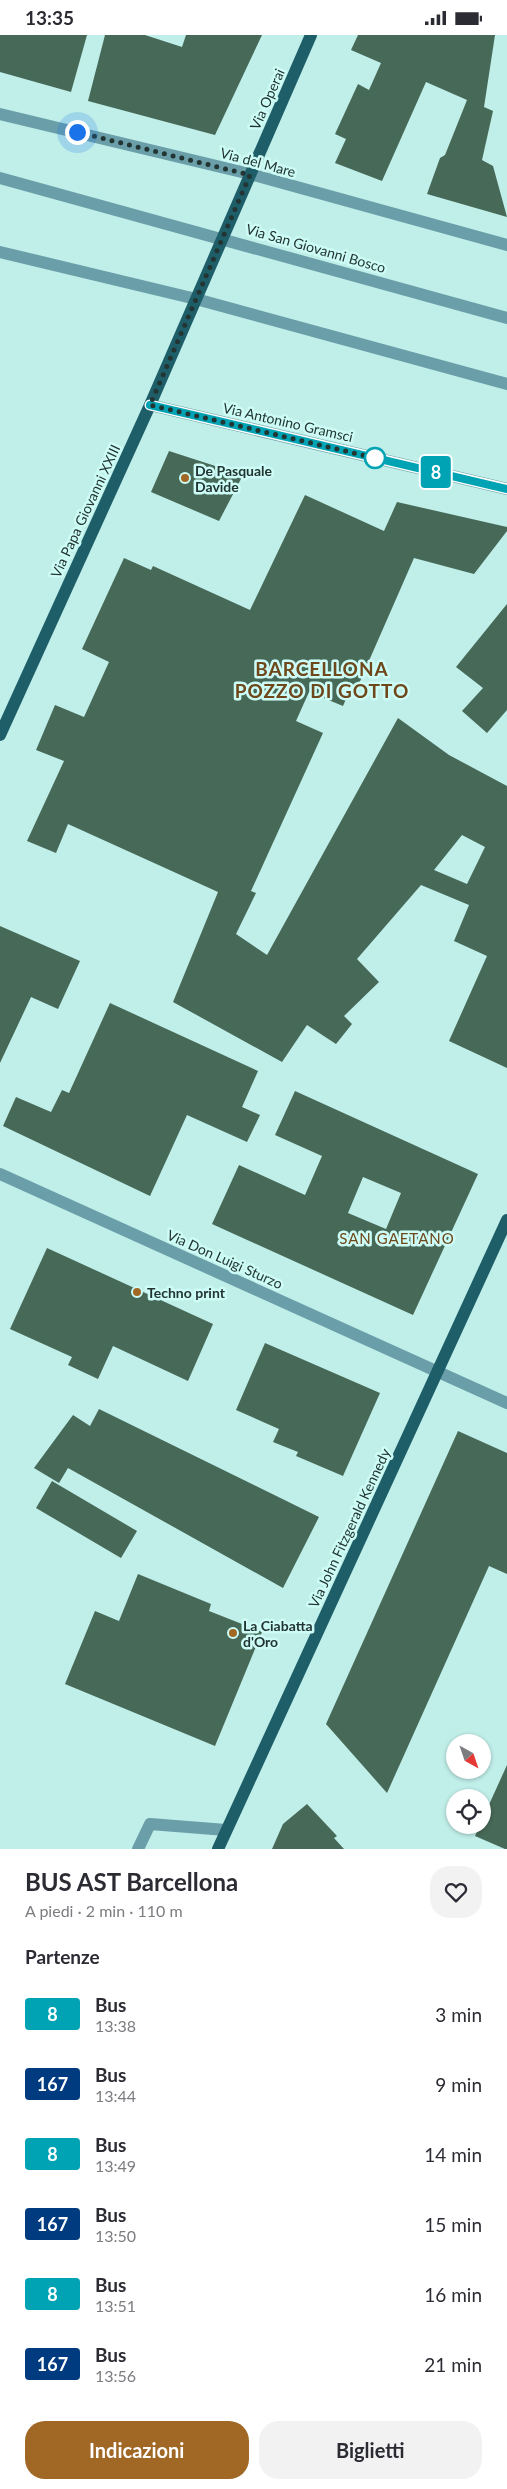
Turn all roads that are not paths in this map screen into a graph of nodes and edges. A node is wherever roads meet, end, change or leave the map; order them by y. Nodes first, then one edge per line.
1 (311, 35) edge
2 (0, 113) edge
3 (250, 175) junction
4 (0, 178) edge
5 (223, 238) junction
6 (507, 245) edge
7 (0, 252) edge
8 (196, 299) junction
9 (507, 318) edge
10 (507, 384) edge
11 (150, 405) junction
12 (507, 489) edge
13 (0, 735) edge
14 (0, 1174) edge
15 (507, 1220) edge
16 (438, 1372) junction
17 (507, 1403) edge
18 (226, 1830) junction
19 (138, 1849) edge
20 (218, 1849) edge

1 - 3 main road, Via Operai
2 - 3 street, Via del Mare
3 - 5 main road, Via Operai
3 - 6 street, Via del Mare
4 - 5 street, Via San Giovanni Bosco
5 - 8 main road, Via Papa Giovanni XXIII
5 - 9 street, Via San Giovanni Bosco
7 - 8 street
8 - 10 street
8 - 11 main road, Via Papa Giovanni XXIII
11 - 12 street, Via Antonino Gramsci
11 - 13 main road, Via Papa Giovanni XXIII
14 - 16 street, Via Don Luigi Sturzo
15 - 16 main road, Via John Fitzgerald Kennedy
16 - 17 street, Via Don Luigi Sturzo
16 - 18 main road, Via John Fitzgerald Kennedy
18 - 19 street
18 - 20 main road, Via John Fitzgerald Kennedy

